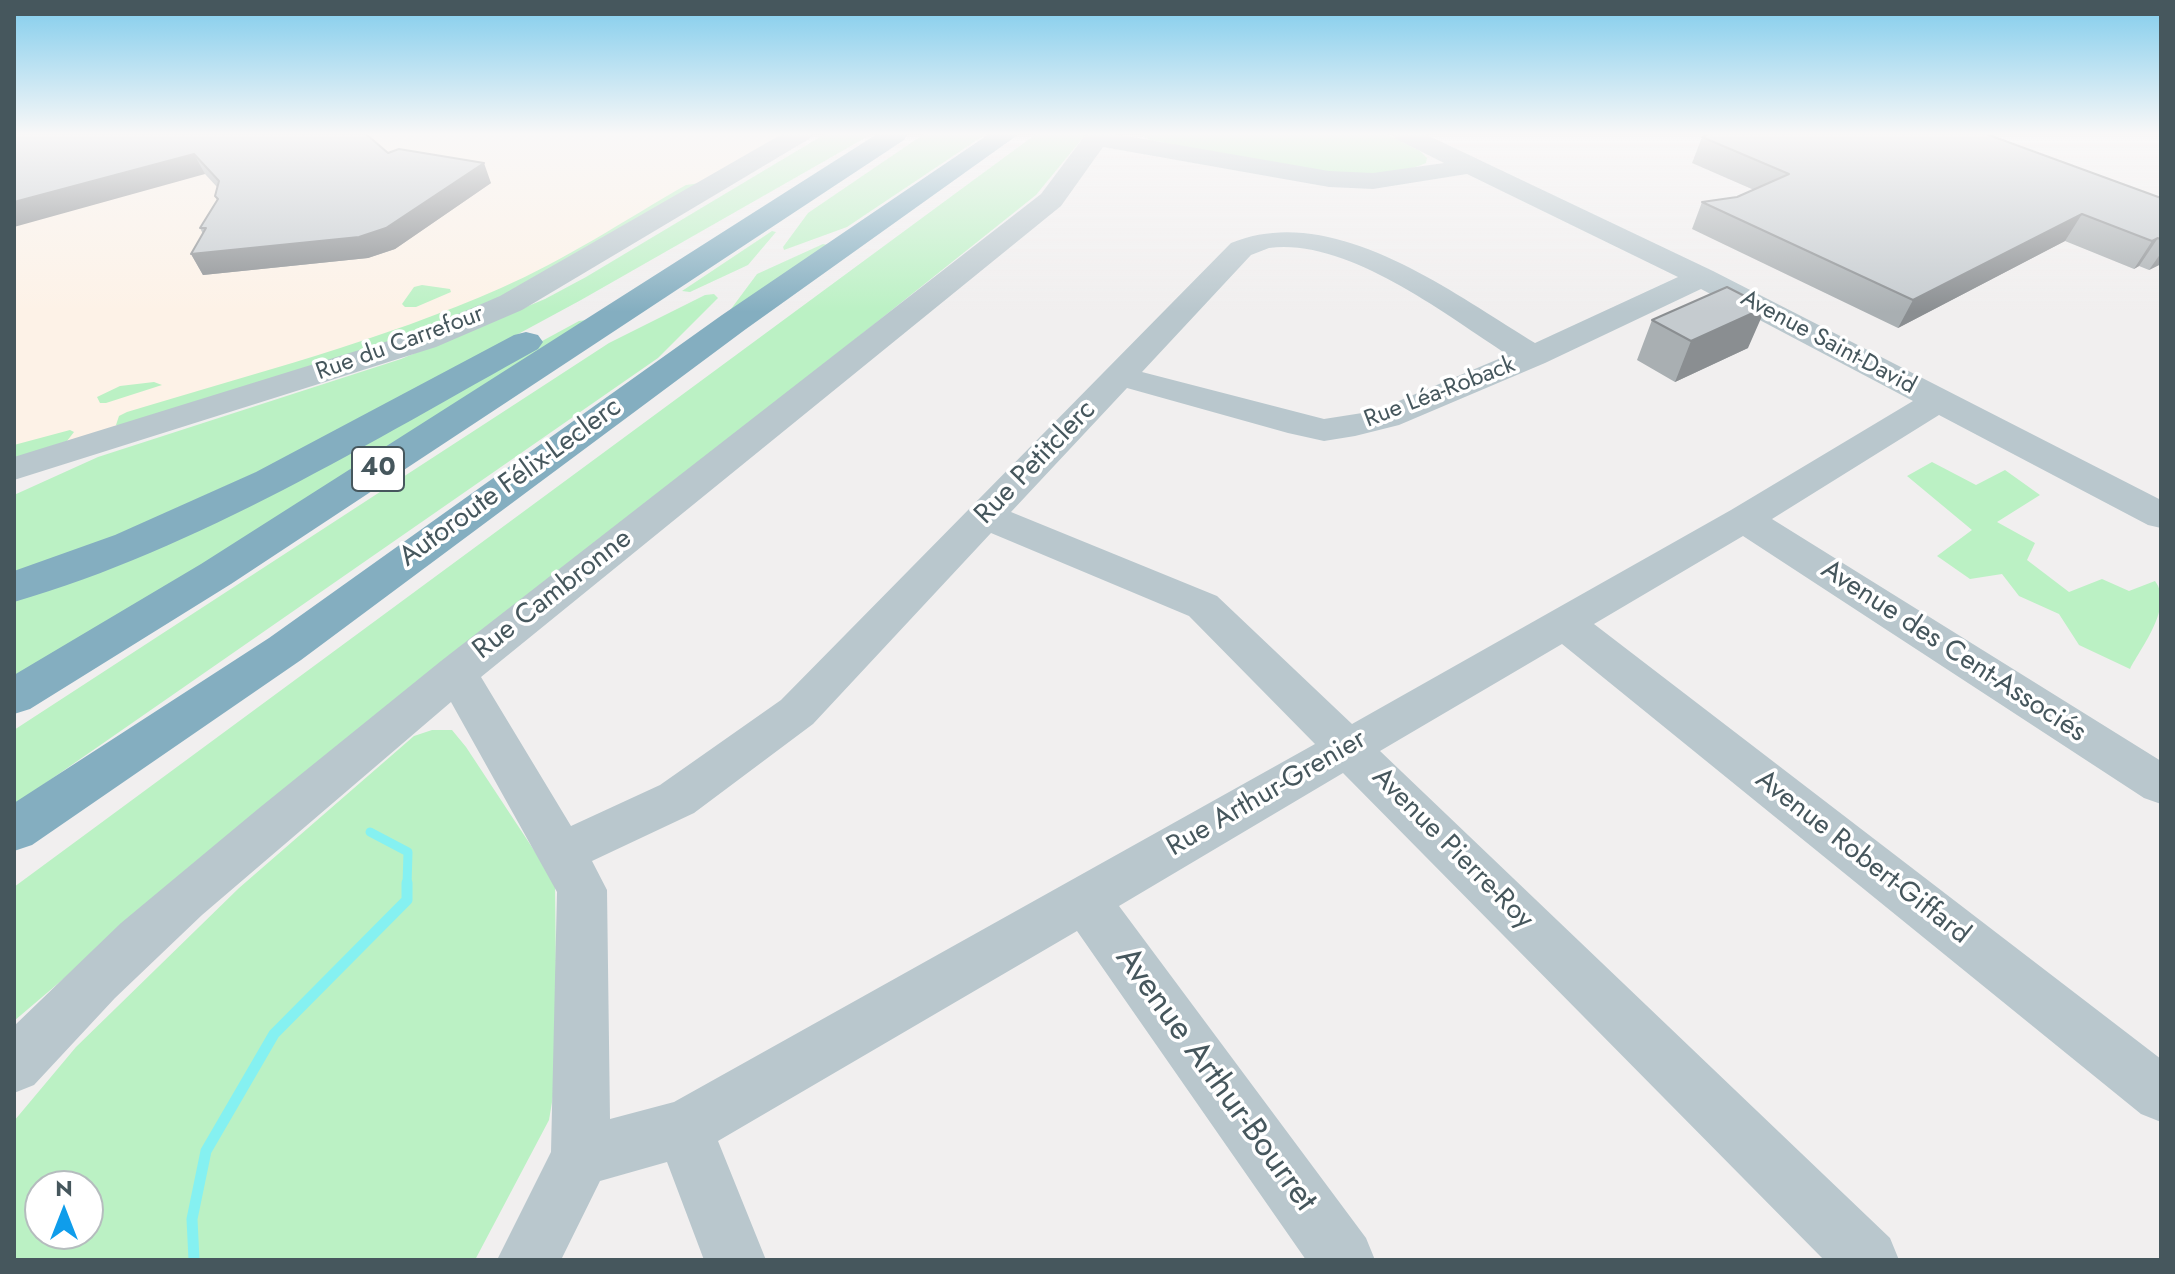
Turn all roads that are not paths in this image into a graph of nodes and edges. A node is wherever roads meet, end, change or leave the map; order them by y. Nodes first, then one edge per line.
1 (698, 193) edge
2 (803, 193) edge
3 (920, 193) edge
4 (1056, 193) edge
5 (1524, 193) edge
6 (740, 237) junction
7 (1702, 277) junction
8 (1533, 356) junction
9 (1119, 376) junction
10 (1939, 400) junction
11 (14, 469) edge
12 (985, 516) junction
13 (2161, 516) edge
14 (1744, 519) junction
15 (14, 587) edge
16 (1563, 622) junction
17 (456, 672) junction
18 (14, 697) edge
19 (1348, 747) junction
20 (2161, 785) edge
21 (14, 830) edge
22 (563, 852) junction
23 (1085, 900) junction
24 (14, 1066) edge
25 (2161, 1094) edge
26 (684, 1128) junction
27 (581, 1157) junction
28 (528, 1260) edge
29 (735, 1260) edge
30 (1344, 1260) edge
31 (1868, 1260) edge

1 - 11 street, Rue du Carrefour
2 - 6 highway, 40
3 - 21 highway, Autoroute Félix-Leclerc
4 - 17 street, Rue Cambronne
5 - 7 street, Avenue Saint-David
6 - 15 highway
6 - 18 highway, 40
7 - 8 street, Rue Léa-Roback
7 - 10 street, Avenue Saint-David
8 - 9 street, Rue Léa-Roback
8 - 9 street, Rue Petitclerc
9 - 12 street, Rue Petitclerc
10 - 13 street, Avenue Saint-David
10 - 14 street, Rue Arthur-Grenier
12 - 19 street, Avenue Pierre-Roy
12 - 22 street, Rue Petitclerc
14 - 16 street, Rue Arthur-Grenier
14 - 20 street, Avenue des Cent-Associés
16 - 19 street, Rue Arthur-Grenier
16 - 25 street, Avenue Robert-Giffard
17 - 22 street
17 - 24 street, Rue Cambronne
19 - 23 street, Rue Arthur-Grenier
19 - 31 street, Avenue Pierre-Roy
22 - 27 street
23 - 26 street, Rue Arthur-Grenier
23 - 30 street, Avenue Arthur-Bourret
26 - 27 street, Rue Arthur-Grenier
26 - 29 street
27 - 28 street

